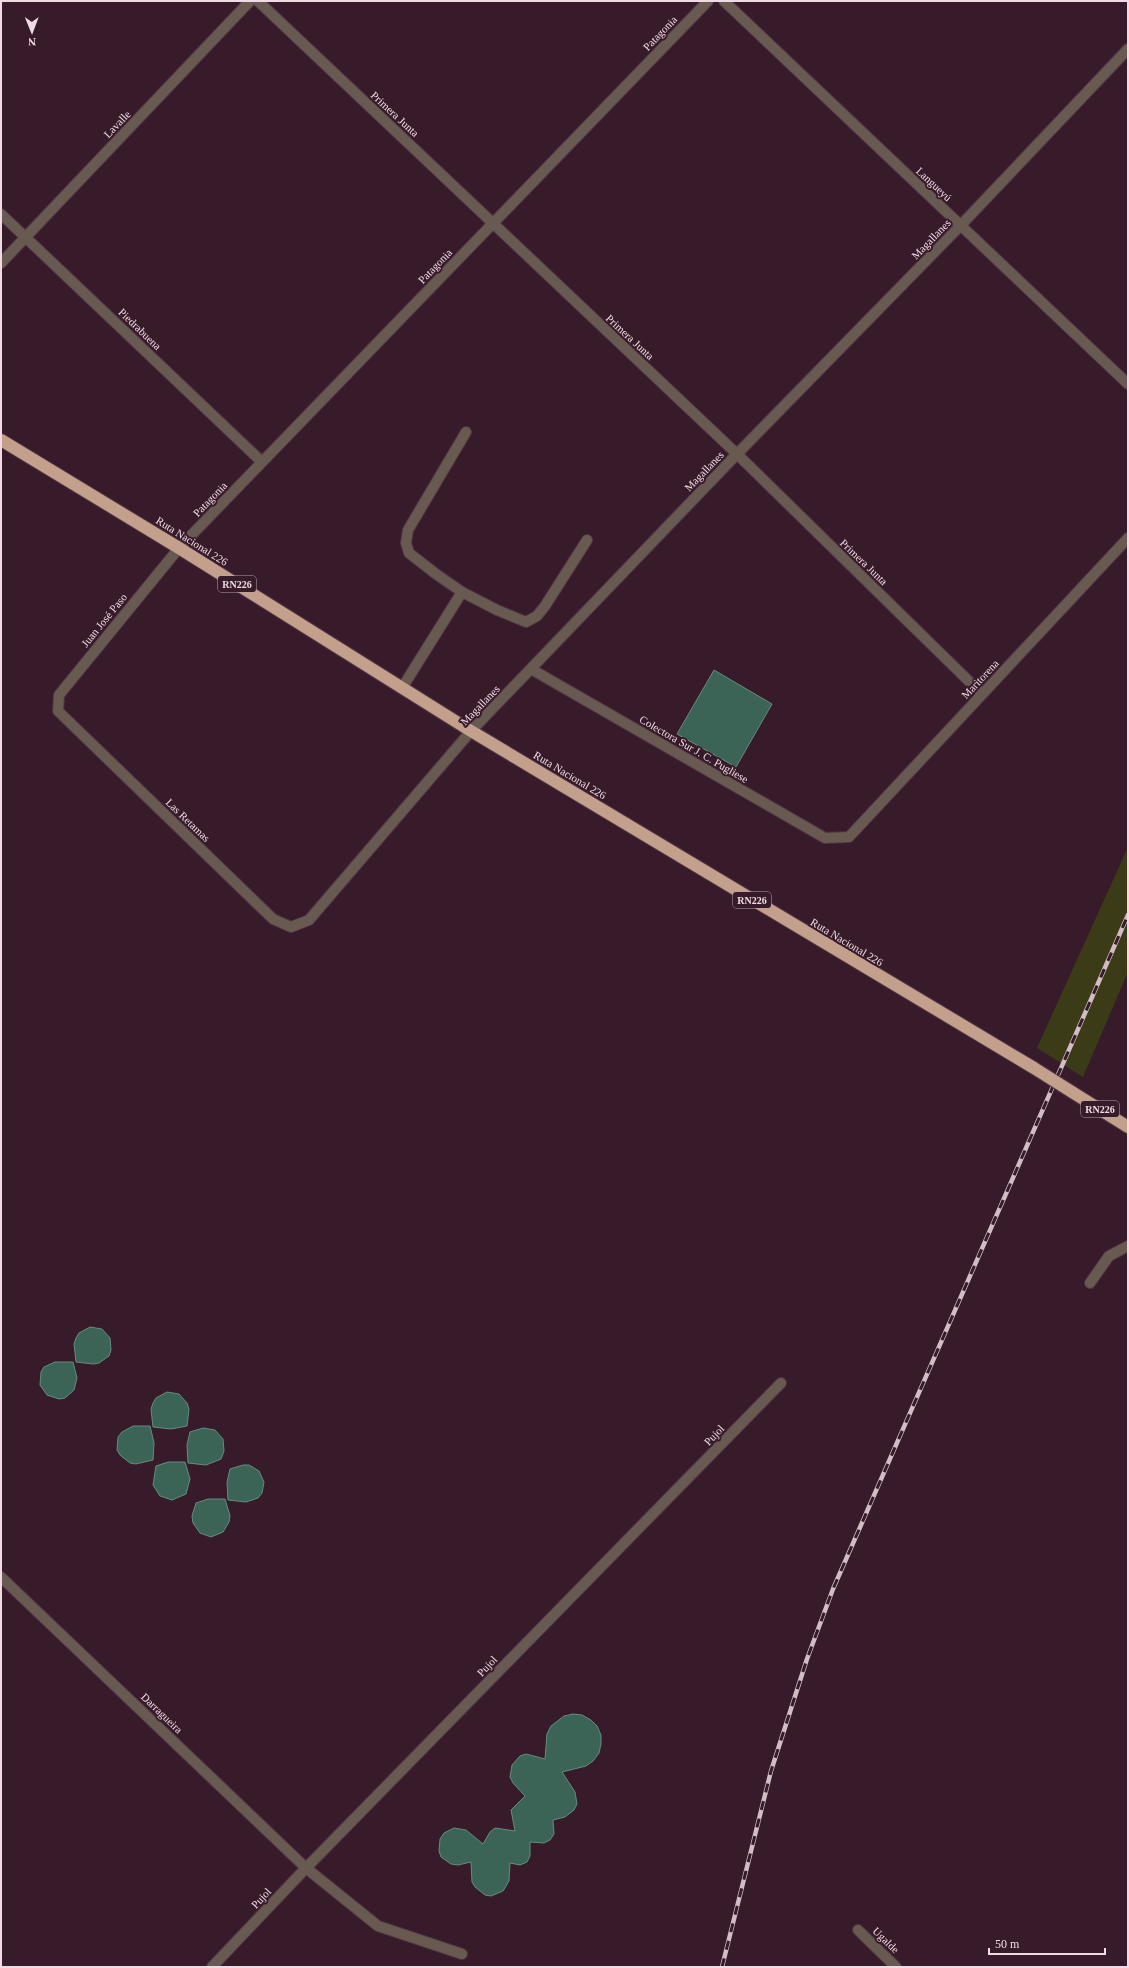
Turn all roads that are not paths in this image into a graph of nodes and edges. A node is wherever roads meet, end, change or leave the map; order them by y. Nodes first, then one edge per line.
1 (250, 1) edge
2 (258, 1) edge
3 (708, 1) edge
4 (724, 1) edge
5 (1128, 49) edge
6 (1, 214) edge
7 (493, 223) junction
8 (961, 225) junction
9 (26, 237) junction
10 (1, 263) edge
11 (1128, 384) edge
12 (466, 432) dead end
13 (1, 440) edge
14 (737, 454) junction
15 (262, 462) junction
16 (1128, 538) edge
17 (588, 540) dead end
18 (179, 548) junction
19 (462, 592) junction
20 (531, 669) junction
21 (402, 688) junction
22 (982, 694) junction
23 (58, 711) joint
24 (471, 731) junction
25 (849, 836) joint
26 (309, 920) joint
27 (1128, 1127) edge
28 (1128, 1246) edge
29 (1090, 1282) dead end
30 (781, 1383) dead end
31 (1, 1577) edge
32 (306, 1868) junction
33 (858, 1930) dead end
34 (462, 1954) dead end
35 (212, 1967) edge
36 (896, 1967) edge

1 - 9 street, Lavalle
2 - 7 street, Primera Junta
3 - 7 street, Patagonia
4 - 8 street, Langueyú
5 - 8 street, Magallanes
6 - 9 street, Piedrabuena
7 - 14 street, Primera Junta
7 - 15 street, Patagonia
8 - 11 street, Langueyú
8 - 14 street, Magallanes
9 - 10 street, Lavalle
9 - 15 street, Piedrabuena
12 - 19 street
13 - 18 highway, Ruta Nacional 226 / RN226
14 - 20 street, Magallanes
14 - 22 street, Primera Junta
15 - 18 street, Patagonia
16 - 22 street, Maritorena
17 - 19 street
18 - 21 highway, Ruta Nacional 226 / RN226
18 - 23 street, Juan José Paso
19 - 21 street
20 - 24 street, Magallanes
20 - 25 street, Colectora Sur J. C. Pugliese
21 - 24 highway, Ruta Nacional 226 / RN226
22 - 25 street, Maritorena
23 - 26 street, Las Retamas
24 - 26 street, Magallanes
24 - 27 highway, Ruta Nacional 226 / RN226, bridge
28 - 29 street
30 - 32 street, Pujol
31 - 32 street, Darragueira
32 - 34 street, Darragueira
32 - 35 street, Pujol
33 - 36 street, Ugalde

